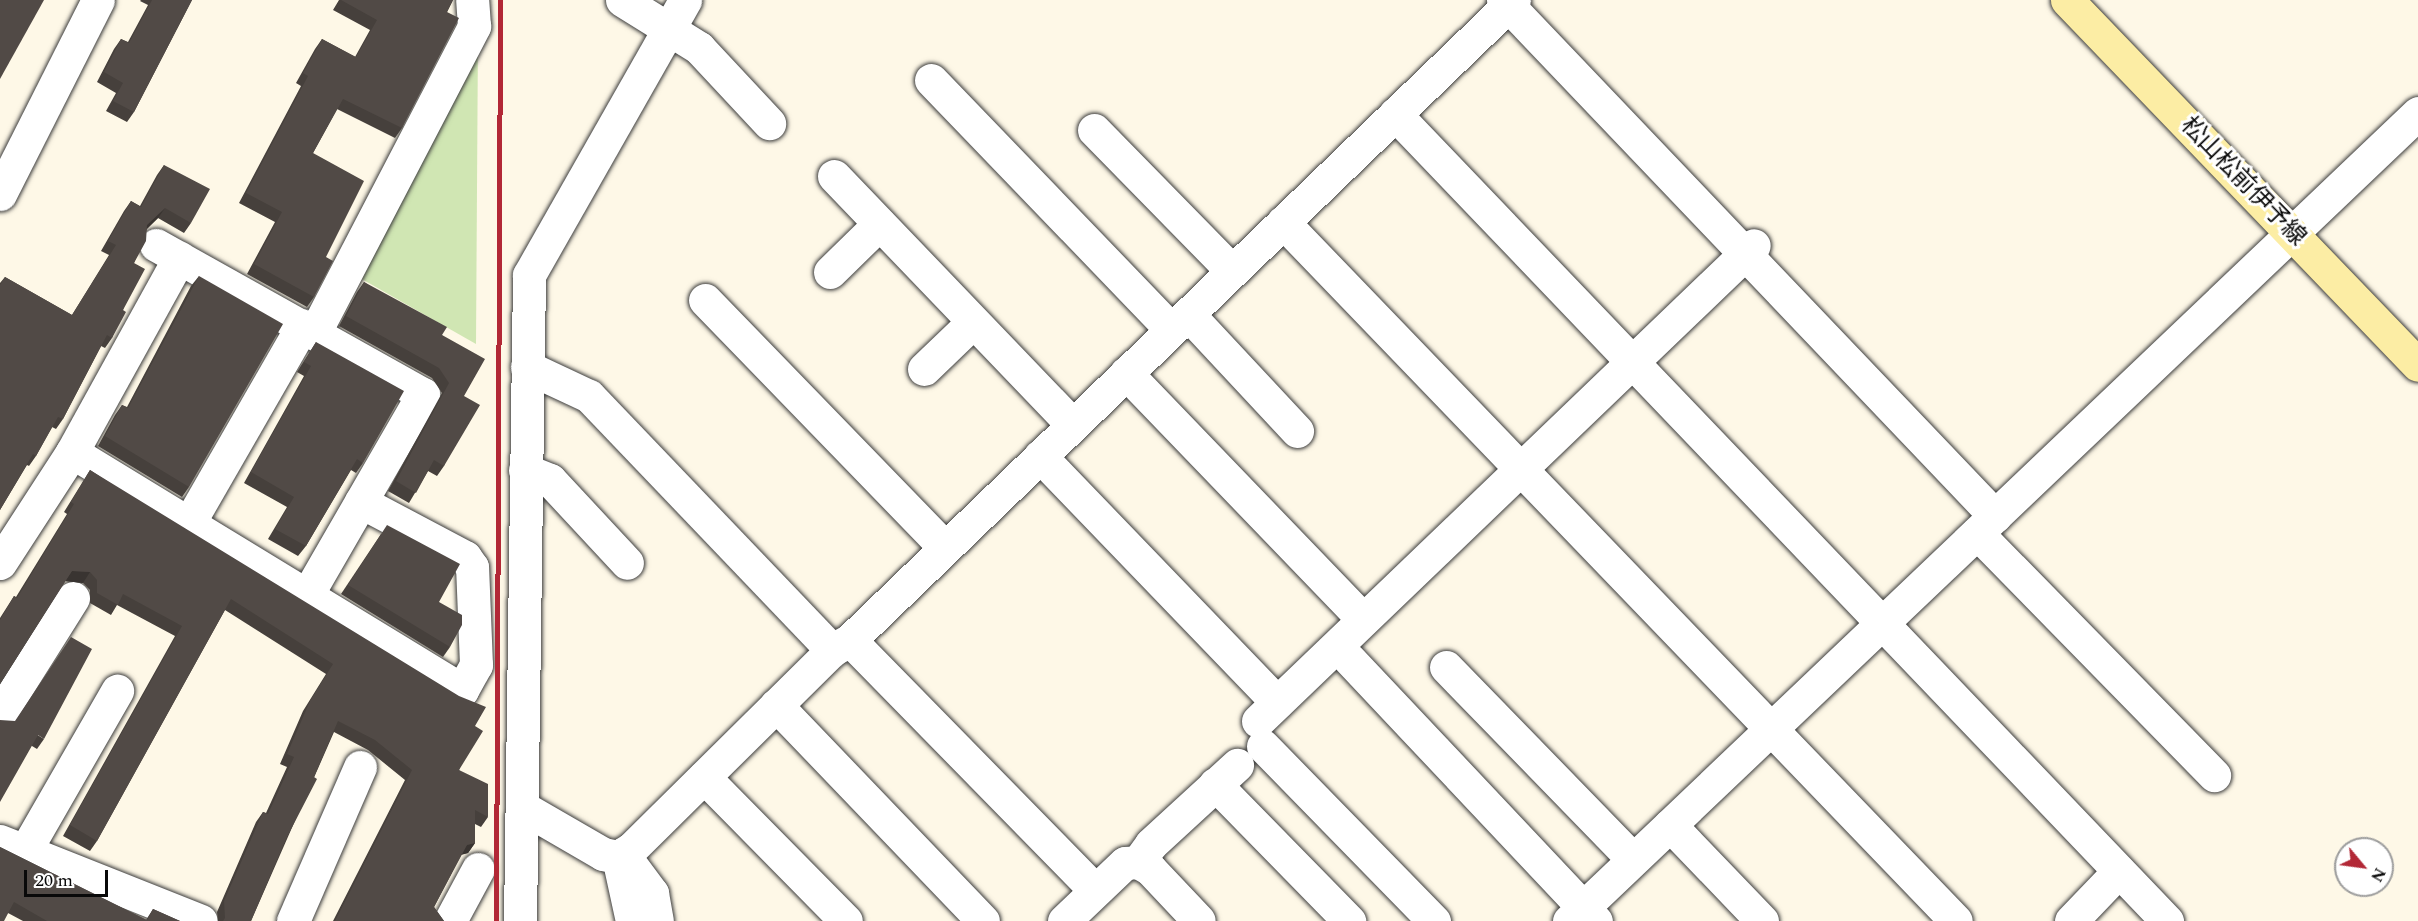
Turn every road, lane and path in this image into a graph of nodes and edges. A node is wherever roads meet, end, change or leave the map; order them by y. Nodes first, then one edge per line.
1 (98, 0) edge
2 (472, 0) edge
3 (622, 0) edge
4 (2067, 0) edge
5 (1508, 2) edge
6 (676, 13) edge
7 (931, 80) dead end
8 (2418, 113) edge
9 (1395, 114) junction
10 (769, 123) dead end
11 (1094, 130) dead end
12 (834, 176) dead end
13 (0, 195) edge
14 (1283, 222) junction
15 (879, 224) junction
16 (2292, 234) junction
17 (1749, 249) junction
18 (1232, 271) junction
19 (830, 272) dead end
20 (705, 300) dead end
21 (973, 322) junction
22 (1180, 322) junction
23 (309, 329) junction
24 (1632, 363) junction
25 (2418, 365) edge
26 (527, 367) junction
27 (924, 369) dead end
28 (1126, 373) junction
29 (1072, 425) junction
30 (1297, 431) dead end
31 (72, 452) junction
32 (1040, 456) junction
33 (1520, 469) junction
34 (525, 470) junction
35 (361, 502) junction
36 (189, 523) junction
37 (1986, 524) junction
38 (945, 548) junction
39 (0, 563) edge
40 (627, 563) dead end
41 (307, 596) junction
42 (73, 598) dead end
43 (1363, 619) junction
44 (1882, 623) junction
45 (841, 645) junction
46 (1349, 659) dead end
47 (1446, 667) dead end
48 (117, 691) dead end
49 (776, 705) junction
50 (0, 714) edge
51 (1266, 723) junction
52 (1771, 729) junction
53 (360, 767) dead end
54 (2214, 775) dead end
55 (704, 777) junction
56 (522, 807) junction
57 (1670, 825) junction
58 (13, 846) edge
59 (621, 855) junction
60 (1633, 860) junction
61 (1138, 862) junction
62 (478, 869) dead end
63 (2119, 871) junction
64 (1095, 890) junction
65 (1583, 916) edge
66 (201, 921) edge
67 (292, 921) edge
68 (450, 921) edge
69 (520, 921) edge
70 (632, 921) edge
71 (657, 921) edge
72 (846, 921) edge
73 (983, 921) edge
74 (1064, 921) edge
75 (1199, 921) edge
76 (1349, 921) edge
77 (1434, 921) edge
78 (1762, 921) edge
79 (1956, 921) edge
80 (2071, 921) edge
81 (2167, 921) edge

1 - 13 street
2 - 23 street
3 - 6 street
4 - 16 main road, 松山松前伊予線
5 - 9 street
5 - 17 street
6 - 10 street
6 - 26 street
7 - 22 street
8 - 16 street
9 - 14 street
9 - 24 street
11 - 18 street
12 - 15 street
14 - 18 street
14 - 33 street
15 - 19 street
15 - 21 street
16 - 25 main road, 松山松前伊予線
16 - 37 street
17 - 24 street
17 - 37 street
18 - 22 street
20 - 38 street
21 - 27 street
21 - 29 street
22 - 28 street
22 - 30 street
23 - 31 street
23 - 35 street
23 - 36 street
24 - 33 street
24 - 44 street
26 - 34 street
26 - 45 street
28 - 29 street
28 - 43 street
29 - 32 street
31 - 36 street
31 - 39 street
32 - 38 street
32 - 51 street
33 - 43 street
33 - 52 street
34 - 40 street
34 - 56 street
35 - 41 street
35 - 41 street
36 - 41 street
37 - 44 street
37 - 54 street
38 - 45 street
42 - 50 street
43 - 51 street
44 - 52 street
44 - 63 street
45 - 49 street
45 - 64 street
46 - 65 street
47 - 60 street
48 - 58 street
49 - 55 street
49 - 73 street
51 - 77 street
52 - 57 street
52 - 79 street
53 - 67 street
55 - 59 street
55 - 72 street
56 - 59 street
56 - 69 street
57 - 60 street
57 - 78 street
58 - 66 street
59 - 70 street
59 - 71 street
60 - 65 street
61 - 64 street
61 - 75 street
61 - 76 street
62 - 68 street
63 - 80 street
63 - 81 street
64 - 74 street

